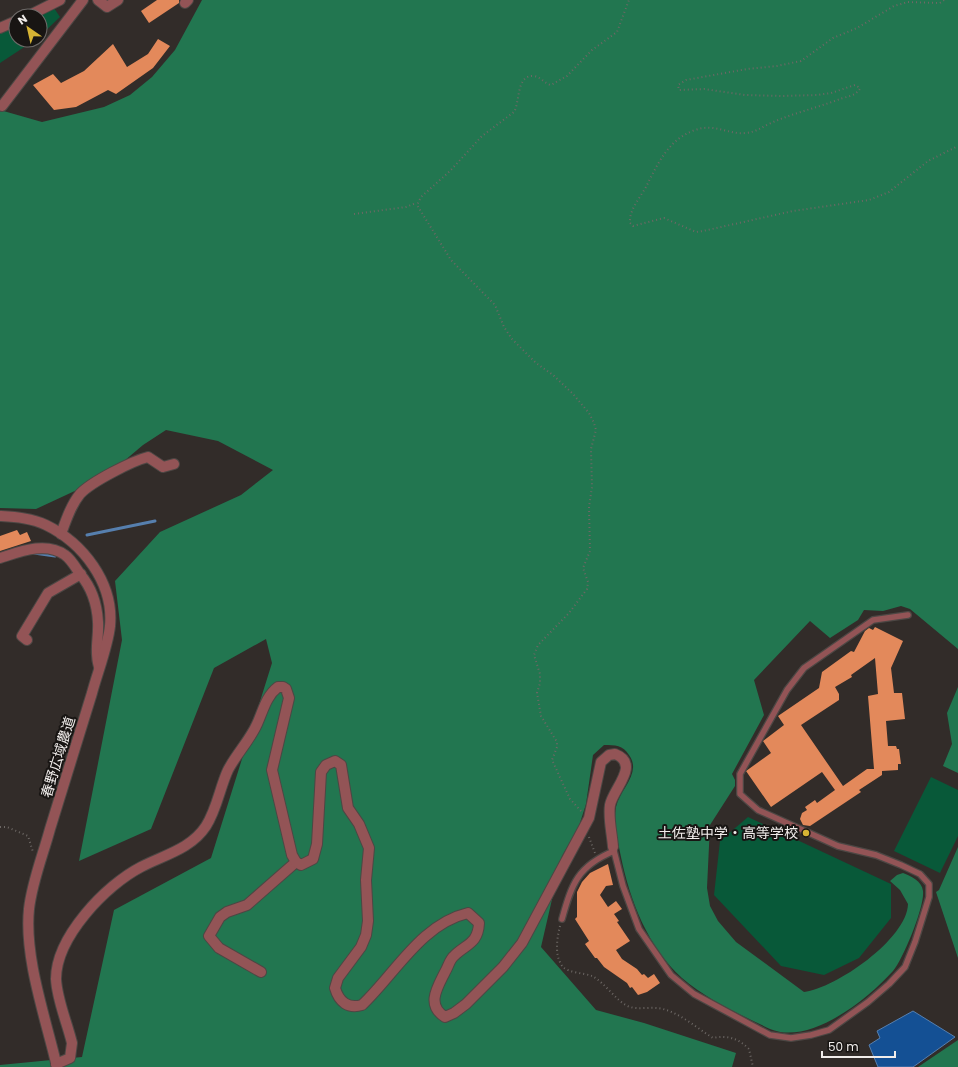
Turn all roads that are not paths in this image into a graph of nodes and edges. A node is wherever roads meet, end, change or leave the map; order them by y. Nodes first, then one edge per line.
1 (60, 0) edge
2 (83, 0) edge
3 (98, 0) edge
4 (118, 0) edge
5 (45, 8) edge
6 (2, 106) dead end
7 (174, 464) dead end
8 (0, 516) edge
9 (62, 534) junction
10 (0, 558) edge
11 (80, 574) junction
12 (908, 615) dead end
13 (27, 640) dead end
14 (99, 667) junction
15 (613, 849) junction
16 (296, 862) junction
17 (562, 919) road end
18 (261, 972) dead end
19 (57, 1065) edge

1 - 5 street
2 - 6 street
3 - 4 street
7 - 9 street
8 - 9 street, 春野広域農道
9 - 14 street, 春野広域農道
10 - 11 street
11 - 13 street
11 - 14 street
12 - 15 lane
14 - 19 street, 春野広域農道
15 - 16 street
15 - 17 lane
16 - 18 street
16 - 19 street

